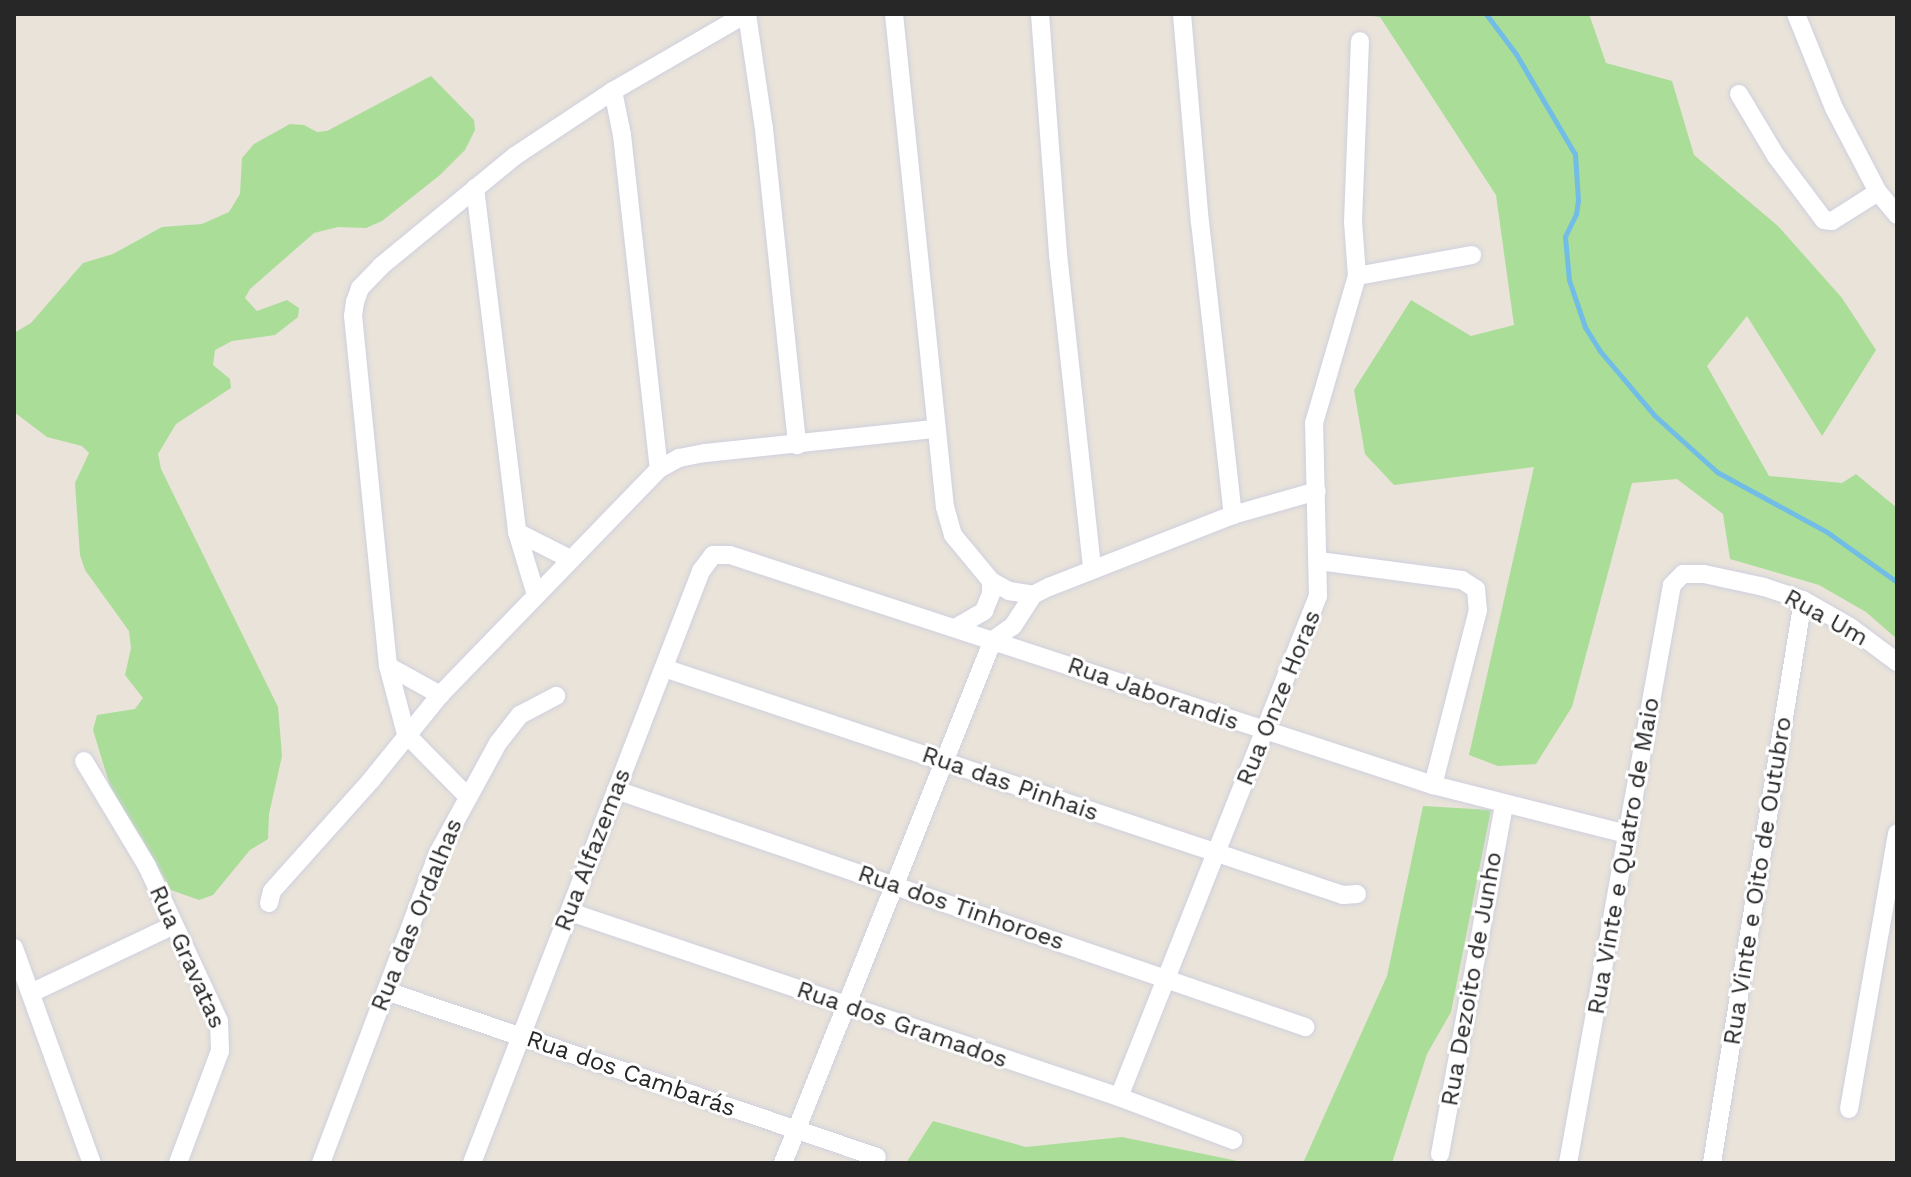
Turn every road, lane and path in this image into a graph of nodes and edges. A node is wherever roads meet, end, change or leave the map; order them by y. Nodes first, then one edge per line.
1 (747, 14) edge
2 (894, 14) edge
3 (1040, 14) edge
4 (1182, 14) edge
5 (1796, 14) edge
6 (1360, 41) dead end
7 (613, 91) junction
8 (1739, 94) dead end
9 (475, 188) junction
10 (1878, 192) junction
11 (1897, 215) edge
12 (1472, 255) dead end
13 (1357, 276) junction
14 (934, 429) junction
15 (797, 445) junction
16 (659, 469) junction
17 (1317, 491) junction
18 (1233, 515) junction
19 (517, 532) junction
20 (730, 555) joint
21 (570, 559) junction
22 (1319, 561) junction
23 (1092, 568) junction
24 (1704, 574) joint
25 (991, 581) junction
26 (536, 595) junction
27 (1033, 595) junction
28 (1803, 600) junction
29 (955, 628) junction
30 (993, 640) junction
31 (1897, 662) edge
32 (388, 666) junction
33 (664, 668) junction
34 (440, 695) junction
35 (556, 696) dead end
36 (1266, 731) junction
37 (406, 734) junction
38 (84, 761) dead end
39 (943, 762) junction
40 (1433, 785) junction
41 (616, 790) junction
42 (467, 796) junction
43 (1504, 804) junction
44 (1897, 833) edge
45 (1627, 834) junction
46 (1217, 854) junction
47 (893, 885) junction
48 (1357, 894) dead end
49 (269, 903) dead end
50 (570, 912) junction
51 (174, 925) junction
52 (14, 948) edge
53 (1166, 979) junction
54 (386, 991) junction
55 (31, 993) junction
56 (844, 1006) junction
57 (1305, 1027) dead end
58 (521, 1037) junction
59 (1119, 1097) junction
60 (1849, 1109) dead end
61 (796, 1130) junction
62 (1233, 1140) dead end
63 (1440, 1154) dead end
64 (877, 1157) dead end
65 (475, 1162) edge
66 (92, 1163) edge
67 (178, 1163) edge
68 (321, 1163) edge
69 (783, 1163) edge
70 (1568, 1163) edge
71 (1712, 1163) edge

1 - 7 street
1 - 15 street
2 - 14 street
3 - 23 street
4 - 18 street
5 - 10 street
6 - 13 street, Rua Onze Horas
7 - 9 street
7 - 16 street
8 - 10 street
9 - 19 street
9 - 32 street
10 - 11 street
12 - 13 street
13 - 17 street, Rua Onze Horas
14 - 15 street
14 - 25 street
15 - 16 street
16 - 21 street
17 - 18 street
17 - 22 street, Rua Onze Horas
18 - 23 street
19 - 21 street
19 - 26 street
20 - 29 street, Rua Jaborandis
20 - 33 street, Rua Alfazemas
21 - 26 street
22 - 36 street, Rua Onze Horas
22 - 40 street
23 - 27 street
24 - 28 street, Rua Um
24 - 45 street, Rua Vinte e Quatro de Maio
25 - 27 street
25 - 29 street
26 - 34 street
27 - 30 street
28 - 31 street, Rua Um
28 - 71 street, Rua Vinte e Oito de Outubro
29 - 30 street, Rua Jaborandis
30 - 36 street, Rua Jaborandis
30 - 39 street
32 - 34 street
32 - 37 street
33 - 39 street, Rua das Pinhais
33 - 41 street, Rua Alfazemas
34 - 37 street
35 - 42 street, Rua das Ordalhas
36 - 40 street, Rua Jaborandis
36 - 46 street, Rua Onze Horas
37 - 42 street
37 - 49 street
38 - 51 street, Rua Gravatas
39 - 46 street, Rua das Pinhais
39 - 47 street
40 - 43 street, Rua Jaborandis
41 - 47 street, Rua dos Tinhoroes
41 - 50 street, Rua Alfazemas
42 - 54 street, Rua das Ordalhas
43 - 45 street, Rua Jaborandis
43 - 63 street, Rua Dezoito de Junho
44 - 60 street
45 - 70 street, Rua Vinte e Quatro de Maio
46 - 48 street, Rua das Pinhais
46 - 53 street, Rua Onze Horas
47 - 53 street, Rua dos Tinhoroes
47 - 56 street
50 - 56 street, Rua dos Gramados
50 - 58 street, Rua Alfazemas
51 - 55 street
51 - 67 street, Rua Gravatas
52 - 55 street
53 - 57 street, Rua dos Tinhoroes
53 - 59 street, Rua Onze Horas
54 - 58 street, Rua dos Cambarás
54 - 68 street, Rua das Ordalhas
55 - 66 street
56 - 59 street, Rua dos Gramados
56 - 61 street
58 - 61 street, Rua dos Cambarás
58 - 65 street, Rua Alfazemas
59 - 62 street, Rua dos Gramados
61 - 64 street, Rua dos Cambarás
61 - 69 street

